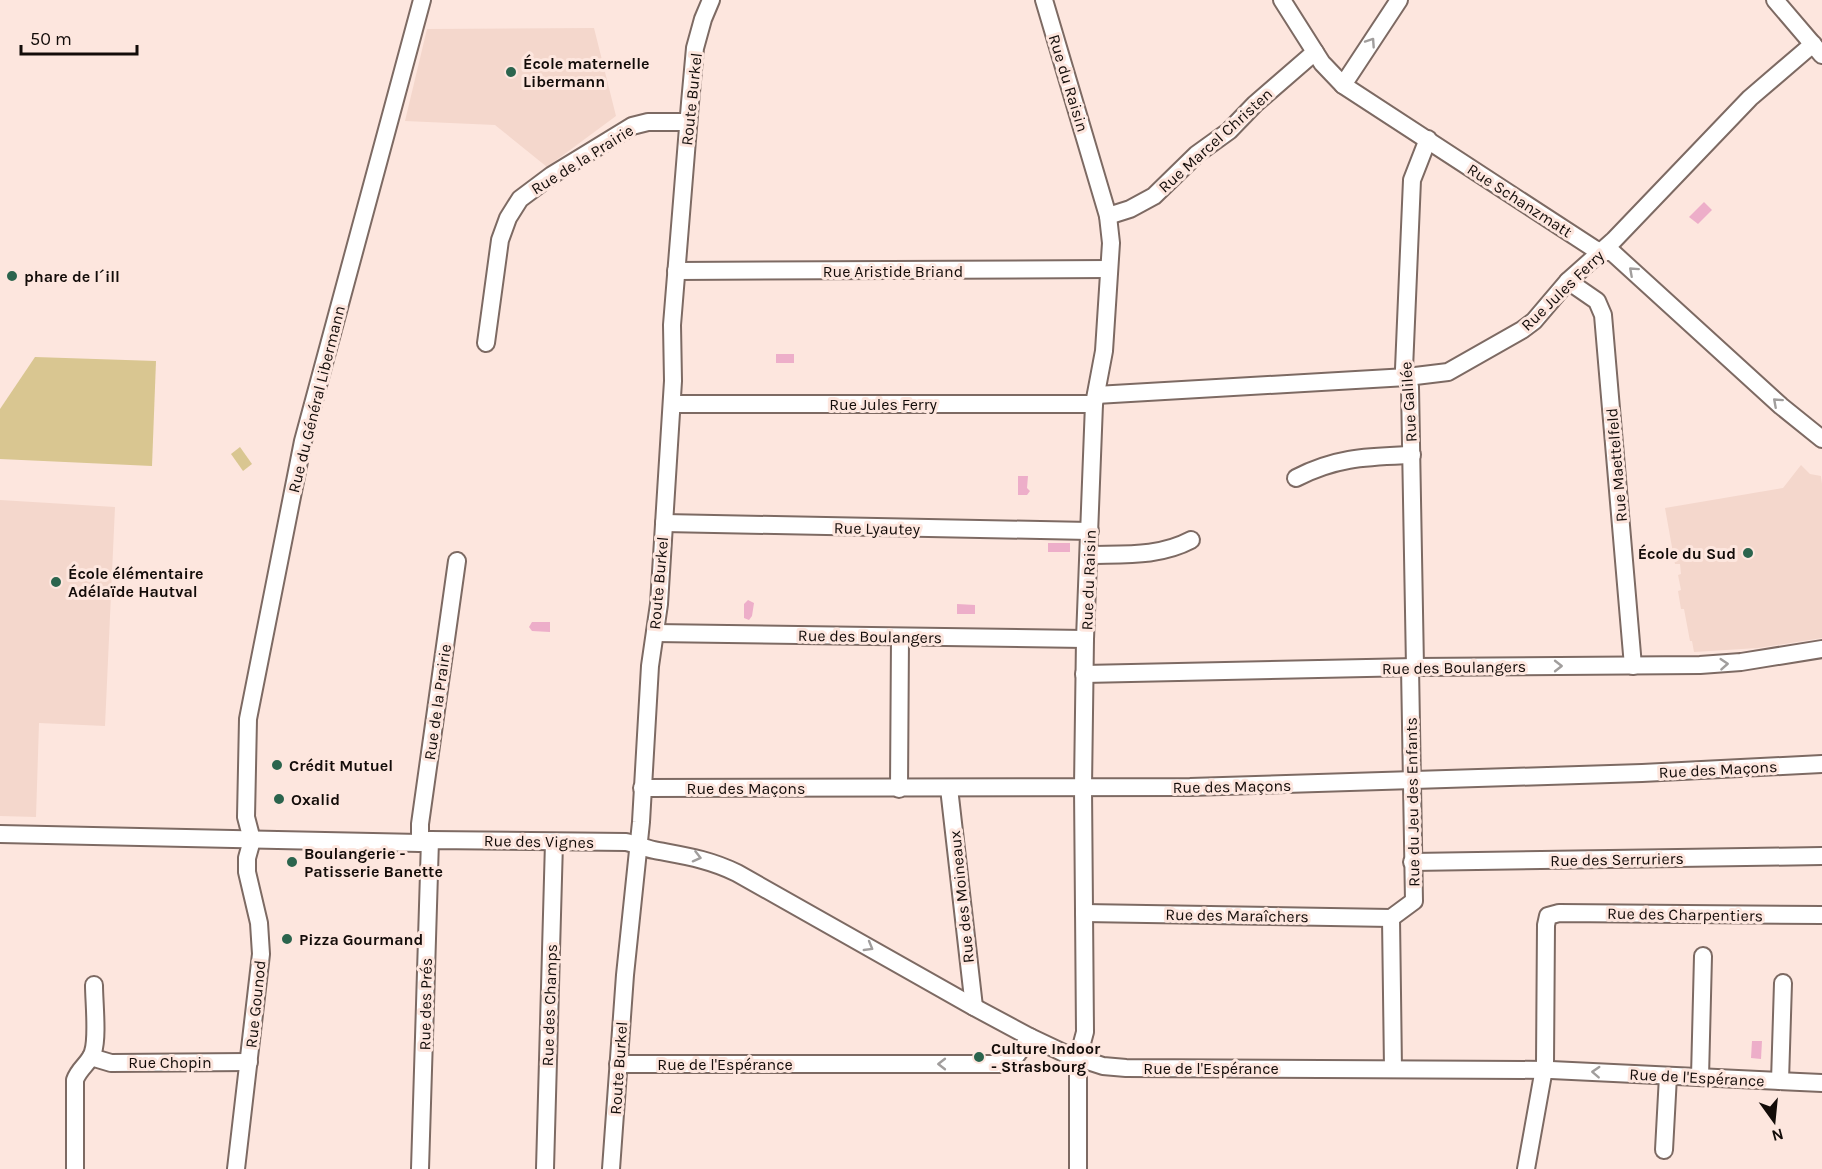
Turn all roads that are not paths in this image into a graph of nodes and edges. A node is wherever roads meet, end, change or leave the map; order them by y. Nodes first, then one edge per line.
1 (422, 0) edge
2 (711, 0) edge
3 (1044, 0) edge
4 (1282, 0) edge
5 (1399, 0) edge
6 (1775, 0) edge
7 (1817, 49) edge
8 (1315, 52) junction
9 (1343, 85) junction
10 (688, 122) junction
11 (1428, 139) junction
12 (1108, 216) junction
13 (1600, 252) junction
14 (1109, 269) junction
15 (676, 271) junction
16 (1568, 281) junction
17 (486, 343) dead end
18 (1407, 377) junction
19 (1095, 399) junction
20 (672, 404) junction
21 (1822, 439) edge
22 (1412, 455) junction
23 (1296, 478) dead end
24 (664, 523) junction
25 (1090, 531) junction
26 (1191, 540) dead end
27 (1089, 555) junction
28 (457, 561) dead end
29 (655, 633) junction
30 (900, 637) junction
31 (1085, 639) junction
32 (1822, 649) edge
33 (1633, 666) junction
34 (1412, 667) junction
35 (1084, 674) junction
36 (1822, 764) edge
37 (1412, 781) junction
38 (1083, 787) junction
39 (642, 788) junction
40 (949, 788) junction
41 (899, 789) junction
42 (0, 834) edge
43 (252, 840) junction
44 (425, 841) junction
45 (554, 842) junction
46 (639, 846) junction
47 (1822, 856) edge
48 (1412, 862) junction
49 (1083, 913) junction
50 (1822, 915) edge
51 (1391, 918) junction
52 (1703, 956) dead end
53 (1783, 983) dead end
54 (94, 985) dead end
55 (974, 1007) junction
56 (1030, 1036) junction
57 (91, 1057) junction
58 (1078, 1058) junction
59 (249, 1062) junction
60 (618, 1064) junction
61 (1393, 1069) junction
62 (1544, 1070) junction
63 (1668, 1076) junction
64 (1700, 1077) junction
65 (1780, 1081) junction
66 (1822, 1083) edge
67 (1664, 1150) dead end
68 (75, 1169) edge
69 (236, 1169) edge
70 (420, 1169) edge
71 (545, 1169) edge
72 (611, 1169) edge
73 (1078, 1169) edge
74 (1526, 1169) edge

1 - 43 street, Rue du Général Libermann
2 - 10 street, Route Burkel
3 - 12 street, Rue du Raisin
4 - 8 street, Rue Schanzmatt
9 -> 5 street
6 - 7 street
7 - 13 street, Rue Jules Ferry
8 - 9 street, Rue Schanzmatt
8 - 12 street, Rue Marcel Christen
9 - 11 street, Rue Schanzmatt
10 - 15 street, Route Burkel
10 - 17 street, Rue de la Prairie
11 - 13 street, Rue Schanzmatt
11 - 18 street, Rue Galilée
12 - 14 street, Rue du Raisin
13 - 16 street, Rue Jules Ferry
21 -> 13 street, Rue Schanzmatt
14 - 15 street, Rue Aristide Briand
14 - 19 street, Rue du Raisin
15 - 20 street, Route Burkel
16 - 18 street, Rue Jules Ferry
16 - 33 street, Rue Maettelfeld
18 - 19 street, Rue Jules Ferry
18 - 22 street, Rue Galilée
19 - 20 street, Rue Jules Ferry
19 - 25 street, Rue du Raisin
20 - 24 street, Route Burkel
22 - 23 street
22 - 34 street, Rue Galilée
24 - 25 street, Rue Lyautey
24 - 29 street, Route Burkel
25 - 27 street, Rue du Raisin
26 - 27 street
27 - 31 street, Rue du Raisin
28 - 44 street, Rue de la Prairie
29 - 30 street, Rue des Boulangers
29 - 39 street, Route Burkel
30 - 31 street, Rue des Boulangers
30 - 41 street
31 - 35 street, Rue du Raisin
33 -> 32 street, Rue des Boulangers
34 -> 33 street, Rue des Boulangers
34 - 35 street, Rue des Boulangers
34 - 37 street, Rue du Jeu des Enfants
35 - 38 street, Rue du Raisin
36 - 37 street, Rue des Maçons
37 - 38 street, Rue des Maçons
37 - 48 street, Rue du Jeu des Enfants
38 - 40 street, Rue des Maçons
38 - 49 street, Rue du Raisin
39 - 41 street, Rue des Maçons
39 - 46 street, Route Burkel
40 - 41 street, Rue des Maçons
40 - 55 street, Rue des Moineaux
42 - 43 street, Rue des Vignes
43 - 44 street, Rue des Vignes
43 - 59 street, Rue Gounod
44 - 45 street, Rue des Vignes
44 - 70 street, Rue des Prés
45 - 46 street, Rue des Vignes
45 - 71 street, Rue des Champs
46 -> 55 street, Rue des Vignes
46 - 60 street, Route Burkel
47 - 48 street, Rue des Serruriers
48 - 51 street, Rue du Jeu des Enfants
49 - 51 street, Rue des Maraîchers
49 - 58 street, Rue du Raisin
50 - 62 street, Rue des Charpentiers
51 - 61 street
52 - 64 street
53 - 65 street
54 - 57 street
55 - 56 street, Rue des Vignes
56 - 58 street, Rue de l'Espérance
56 -> 60 street, Rue de l'Espérance
57 - 59 street, Rue Chopin
57 - 68 street
58 - 61 street, Rue de l'Espérance
58 - 73 street, Rue du Raisin
59 - 69 street, Rue Gounod
60 - 72 street, Route Burkel
61 - 62 street, Rue de l'Espérance
63 -> 62 street, Rue de l'Espérance
62 - 74 street
63 - 64 street, Rue de l'Espérance
63 - 67 street
64 - 65 street, Rue de l'Espérance
65 - 66 street, Rue de l'Espérance

